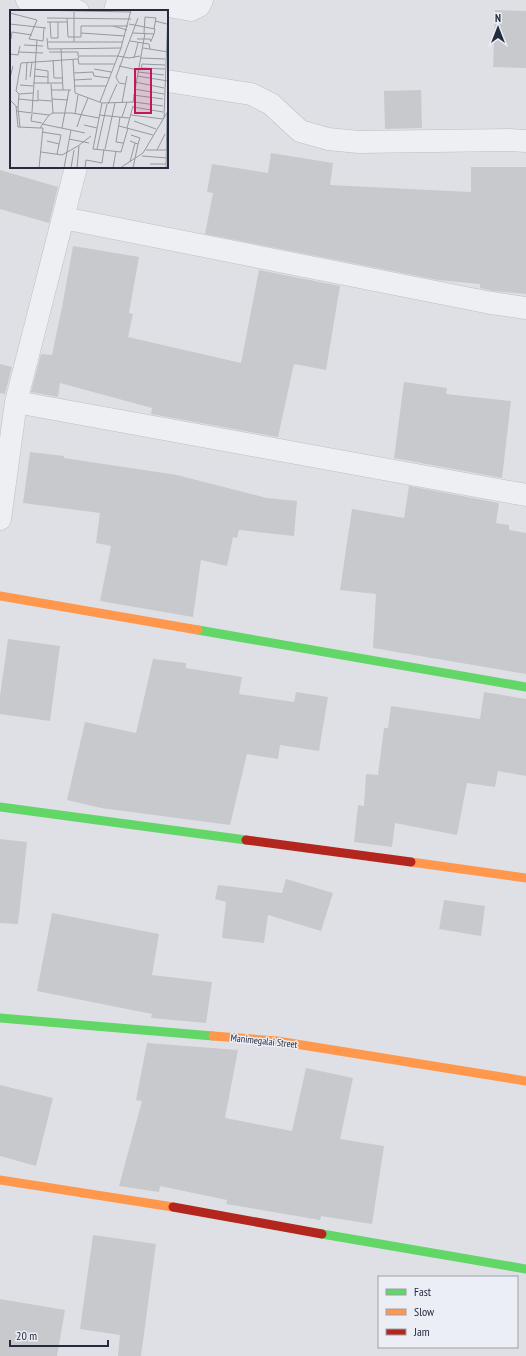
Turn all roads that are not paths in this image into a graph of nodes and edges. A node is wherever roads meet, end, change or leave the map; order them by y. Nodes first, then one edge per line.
1 (27, 0) edge
2 (118, 0) edge
3 (132, 0) edge
4 (202, 0) edge
5 (73, 10) edge
6 (115, 10) edge
7 (168, 81) edge
8 (526, 141) edge
9 (76, 168) edge
10 (63, 218) junction
11 (526, 308) edge
12 (16, 402) junction
13 (526, 495) edge
14 (0, 519) edge
15 (0, 596) edge
16 (526, 687) edge
17 (0, 807) edge
18 (526, 878) edge
19 (0, 1018) edge
20 (526, 1081) edge
21 (0, 1180) edge
22 (526, 1269) edge

1 - 5 street
2 - 6 street
3 - 4 street
7 - 8 street
9 - 10 street
10 - 11 street
10 - 12 street
12 - 13 street
12 - 14 street
15 - 16 street
17 - 18 street
19 - 20 street, Manimegalai Street
21 - 22 street

